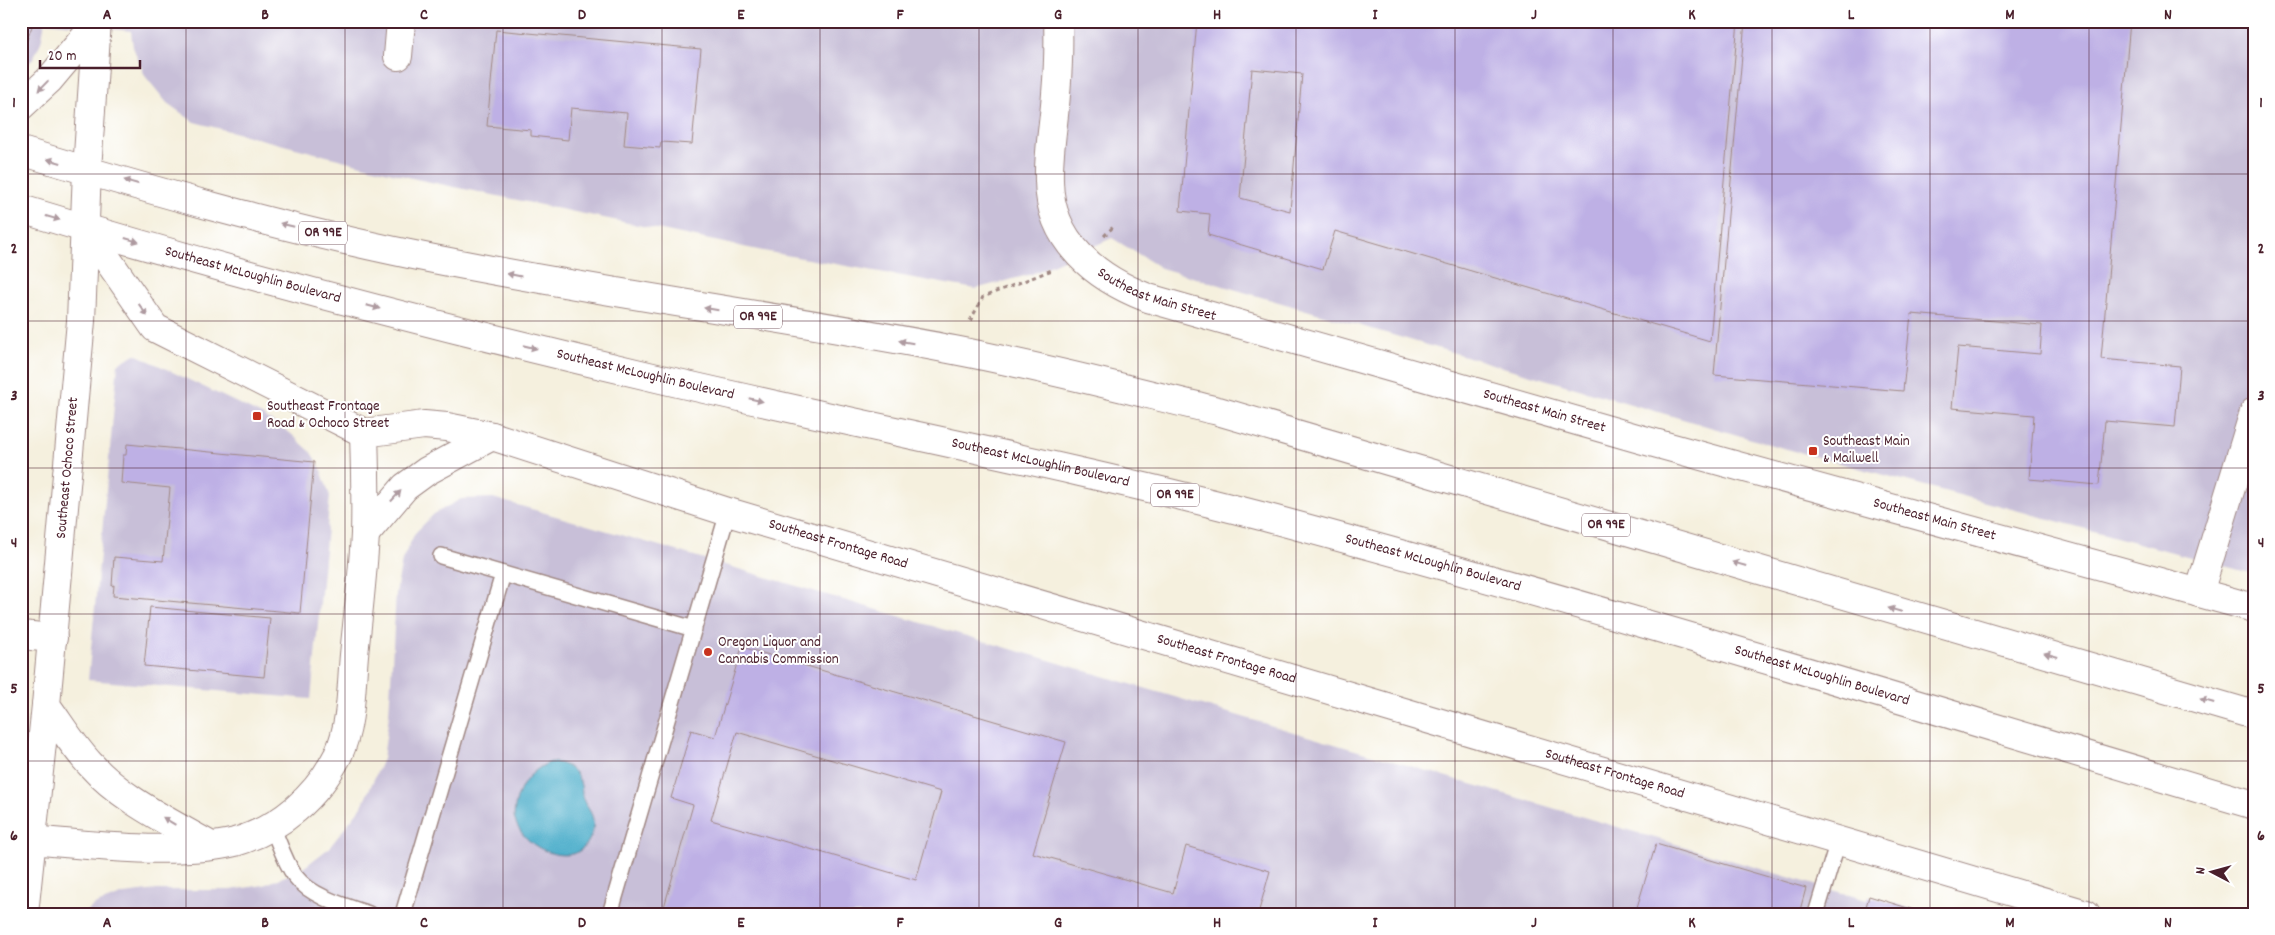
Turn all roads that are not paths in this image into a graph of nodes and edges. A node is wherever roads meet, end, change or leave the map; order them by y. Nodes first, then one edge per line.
1 (401, 21) edge
2 (1058, 21) edge
3 (97, 22) edge
4 (398, 56) dead end
5 (21, 106) edge
6 (21, 151) edge
7 (87, 170) junction
8 (21, 209) edge
9 (85, 227) junction
10 (2254, 412) edge
11 (364, 432) junction
12 (492, 436) junction
13 (728, 512) junction
14 (365, 534) junction
15 (441, 556) dead end
16 (503, 574) junction
17 (2199, 593) junction
18 (2254, 608) edge
19 (694, 629) junction
20 (21, 635) edge
21 (53, 638) junction
22 (46, 705) junction
23 (2254, 715) edge
24 (2254, 805) edge
25 (272, 826) junction
26 (29, 830) edge
27 (1838, 840) junction
28 (211, 846) junction
29 (24, 914) edge
30 (370, 914) edge
31 (403, 914) edge
32 (610, 914) edge
33 (1816, 914) edge
34 (2086, 914) edge

1 - 4 main road
2 - 17 main road, Southeast Main Street
3 -> 5 main road
3 - 7 main road, Southeast Ochoco Street
7 -> 6 main road, OR 99E
7 - 9 main road, Southeast Ochoco Street
23 -> 7 main road, OR 99E
8 -> 9 main road, Southeast McLoughlin Boulevard / OR 99E
9 -> 11 main road
9 - 21 main road, Southeast Ochoco Street
9 -> 24 main road, Southeast McLoughlin Boulevard / OR 99E
10 - 17 main road
11 - 12 main road, Southeast Frontage Road
11 - 14 main road
12 - 13 main road, Southeast Frontage Road
14 -> 12 main road
13 - 19 lane
13 - 27 main road, Southeast Frontage Road
14 - 25 main road
15 - 16 lane
16 - 19 lane
16 - 31 lane
17 - 18 main road, Southeast Main Street
19 - 32 lane
20 - 21 main road
21 - 22 main road, Southeast Ochoco Street
22 - 26 main road, Southeast Ochoco Street
28 -> 22 main road
25 - 28 main road
25 - 30 lane
26 - 28 main road
26 - 29 main road, Southeast Ochoco Street
27 - 33 lane
27 - 34 main road, Southeast Frontage Road

